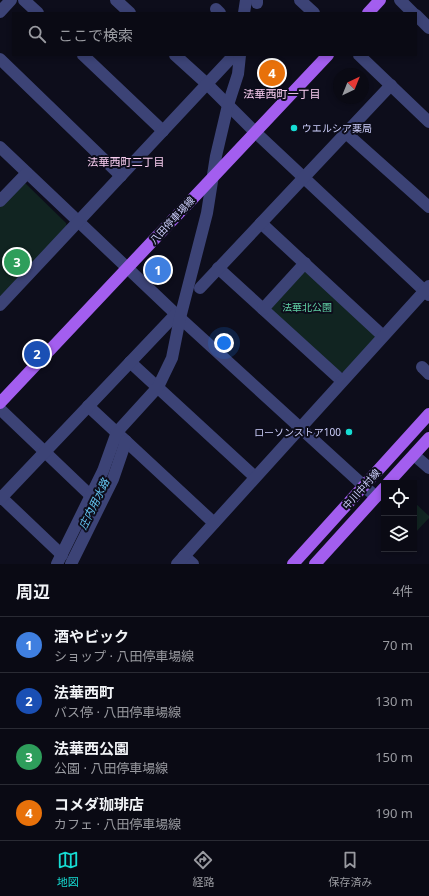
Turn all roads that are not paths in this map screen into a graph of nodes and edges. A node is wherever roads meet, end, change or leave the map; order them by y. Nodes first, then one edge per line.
1 (11, 0) edge
2 (24, 0) edge
3 (116, 0) edge
4 (300, 0) edge
5 (380, 0) edge
6 (400, 0) edge
7 (253, 1) edge
8 (0, 12) edge
9 (37, 12) edge
10 (129, 12) edge
11 (245, 12) edge
12 (313, 12) edge
13 (369, 12) edge
14 (412, 12) edge
15 (417, 16) edge
16 (429, 28) edge
17 (84, 56) edge
18 (176, 56) edge
19 (233, 56) edge
20 (240, 56) edge
21 (327, 56) edge
22 (360, 56) edge
23 (0, 59) edge
24 (207, 84) junction
25 (390, 85) junction
26 (228, 106) junction
27 (429, 122) edge
28 (163, 130) junction
29 (255, 132) junction
30 (346, 132) junction
31 (0, 147) edge
32 (26, 173) junction
33 (121, 176) junction
34 (212, 177) junction
35 (303, 178) junction
36 (0, 202) edge
37 (429, 207) edge
38 (78, 222) junction
39 (261, 223) junction
40 (305, 263) junction
41 (127, 268) junction
42 (218, 268) junction
43 (200, 288) dead end
44 (428, 291) edge
45 (0, 305) edge
46 (263, 309) junction
47 (178, 316) junction
48 (383, 336) junction
49 (130, 362) junction
50 (342, 381) junction
51 (158, 387) junction
52 (0, 403) edge
53 (88, 406) junction
54 (0, 409) edge
55 (429, 414) edge
56 (300, 428) junction
57 (117, 432) junction
58 (429, 438) edge
59 (126, 441) junction
60 (45, 452) junction
61 (414, 455) junction
62 (429, 468) edge
63 (255, 477) junction
64 (391, 480) edge
65 (364, 486) junction
66 (380, 492) edge
67 (91, 496) junction
68 (1, 498) edge
69 (214, 523) junction
70 (60, 559) edge
71 (185, 561) edge
72 (71, 564) edge
73 (293, 564) edge
74 (315, 564) edge

1 - 8 street
2 - 9 street
3 - 10 street
4 - 12 street
5 - 13 main road
6 - 14 street
7 - 11 street
15 - 16 street
17 - 28 street
18 - 24 street
19 - 24 street
20 - 26 street
21 - 29 main road, 八田停車場線
22 - 25 street
23 - 33 street
24 - 26 street
24 - 28 street
25 - 27 street
25 - 30 street
26 - 29 street
26 - 34 street
28 - 33 street
29 - 34 main road, 八田停車場線
29 - 35 street
30 - 35 street
30 - 37 street
31 - 32 street
32 - 36 street
32 - 38 street
33 - 38 street
34 - 41 main road, 八田停車場線
34 - 47 street
35 - 39 street
35 - 44 street
38 - 41 street
38 - 45 street
39 - 40 street
39 - 42 street
40 - 46 street
40 - 48 street
41 - 47 street
41 - 52 main road, 八田停車場線
42 - 43 street
42 - 46 street
44 - 48 street
46 - 50 street
47 - 49 street
47 - 51 street
47 - 56 street
48 - 50 street
49 - 51 street
49 - 53 street
50 - 56 street
51 - 57 street
51 - 63 street
53 - 57 street
53 - 60 street
54 - 60 street
55 - 65 main road, 中川中村線
56 - 63 street
56 - 65 street
57 - 59 street
57 - 67 street
58 - 61 main road, 中川中村線
59 - 69 street
59 - 72 street
60 - 67 street
60 - 68 street
61 - 62 street
61 - 64 main road, 中川中村線
63 - 69 street
65 - 66 street
65 - 73 main road, 中川中村線
66 - 74 main road, 中川中村線
67 - 70 street
68 - 70 street
69 - 71 street

